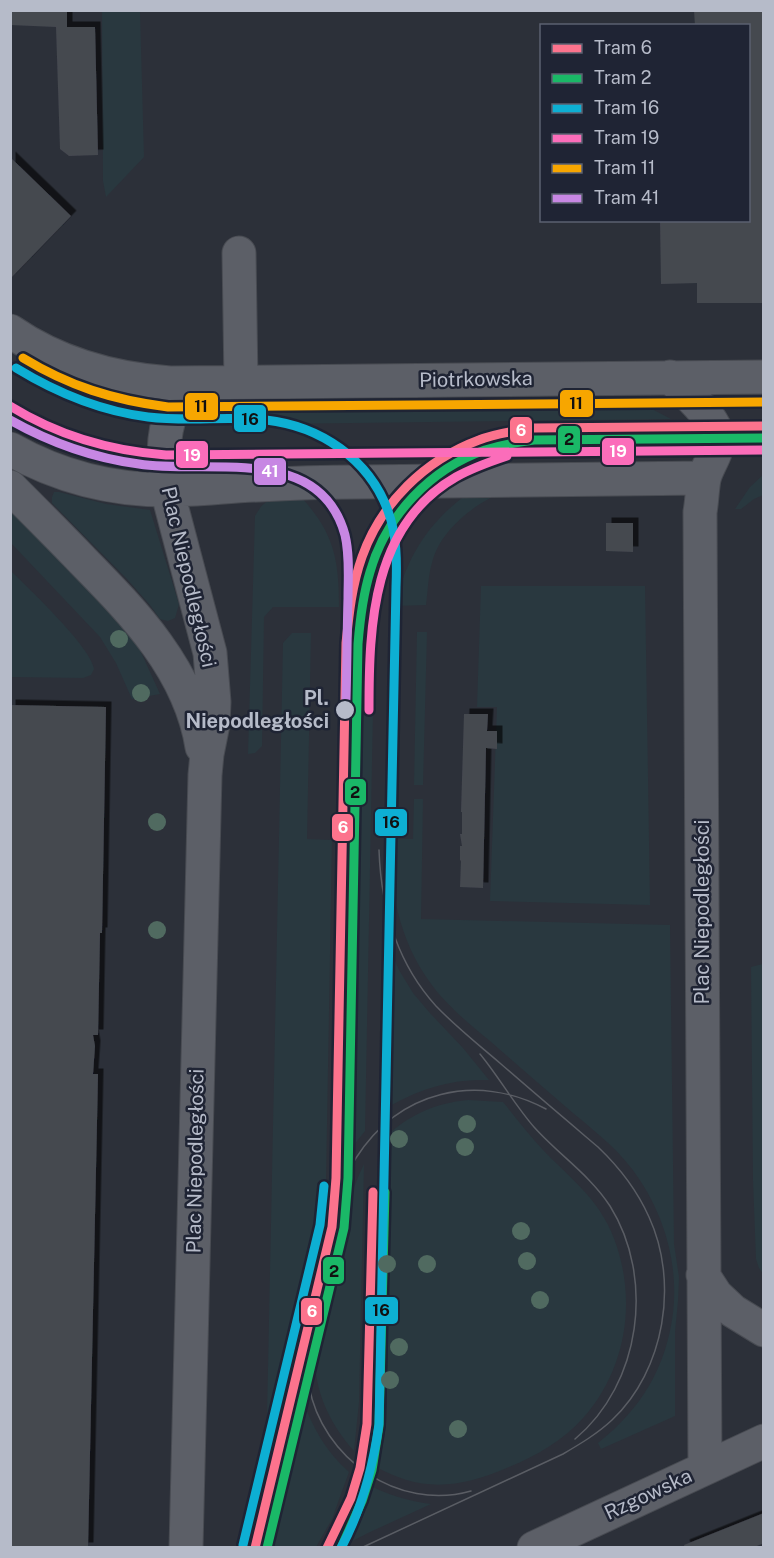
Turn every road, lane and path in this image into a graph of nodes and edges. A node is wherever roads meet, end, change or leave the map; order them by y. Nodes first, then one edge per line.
1 (239, 253) dead end
2 (10, 331) edge
3 (764, 376) edge
4 (670, 377) junction
5 (242, 382) junction
6 (188, 383) junction
7 (718, 438) junction
8 (764, 438) edge
9 (10, 449) edge
10 (704, 478) junction
11 (10, 487) edge
12 (167, 490) junction
13 (205, 775) junction
14 (703, 1275) junction
15 (764, 1330) edge
16 (764, 1441) edge
17 (705, 1467) junction
18 (186, 1548) edge
19 (534, 1548) edge

1 - 5 street
2 - 6 street, Piotrkowska
3 - 4 street, Piotrkowska
4 - 5 street, Piotrkowska
4 - 7 street
5 - 6 street, Piotrkowska
6 - 12 street, Plac Niepodległości
7 - 8 street
7 - 10 street, Plac Niepodległości
9 - 12 street
10 - 12 street
10 - 14 street, Plac Niepodległości
11 - 13 street, Plac Niepodległości
12 - 13 street, Plac Niepodległości
13 - 18 street, Plac Niepodległości
14 - 15 street
14 - 17 street, Plac Niepodległości
16 - 17 street, Rzgowska
17 - 19 street, Rzgowska

